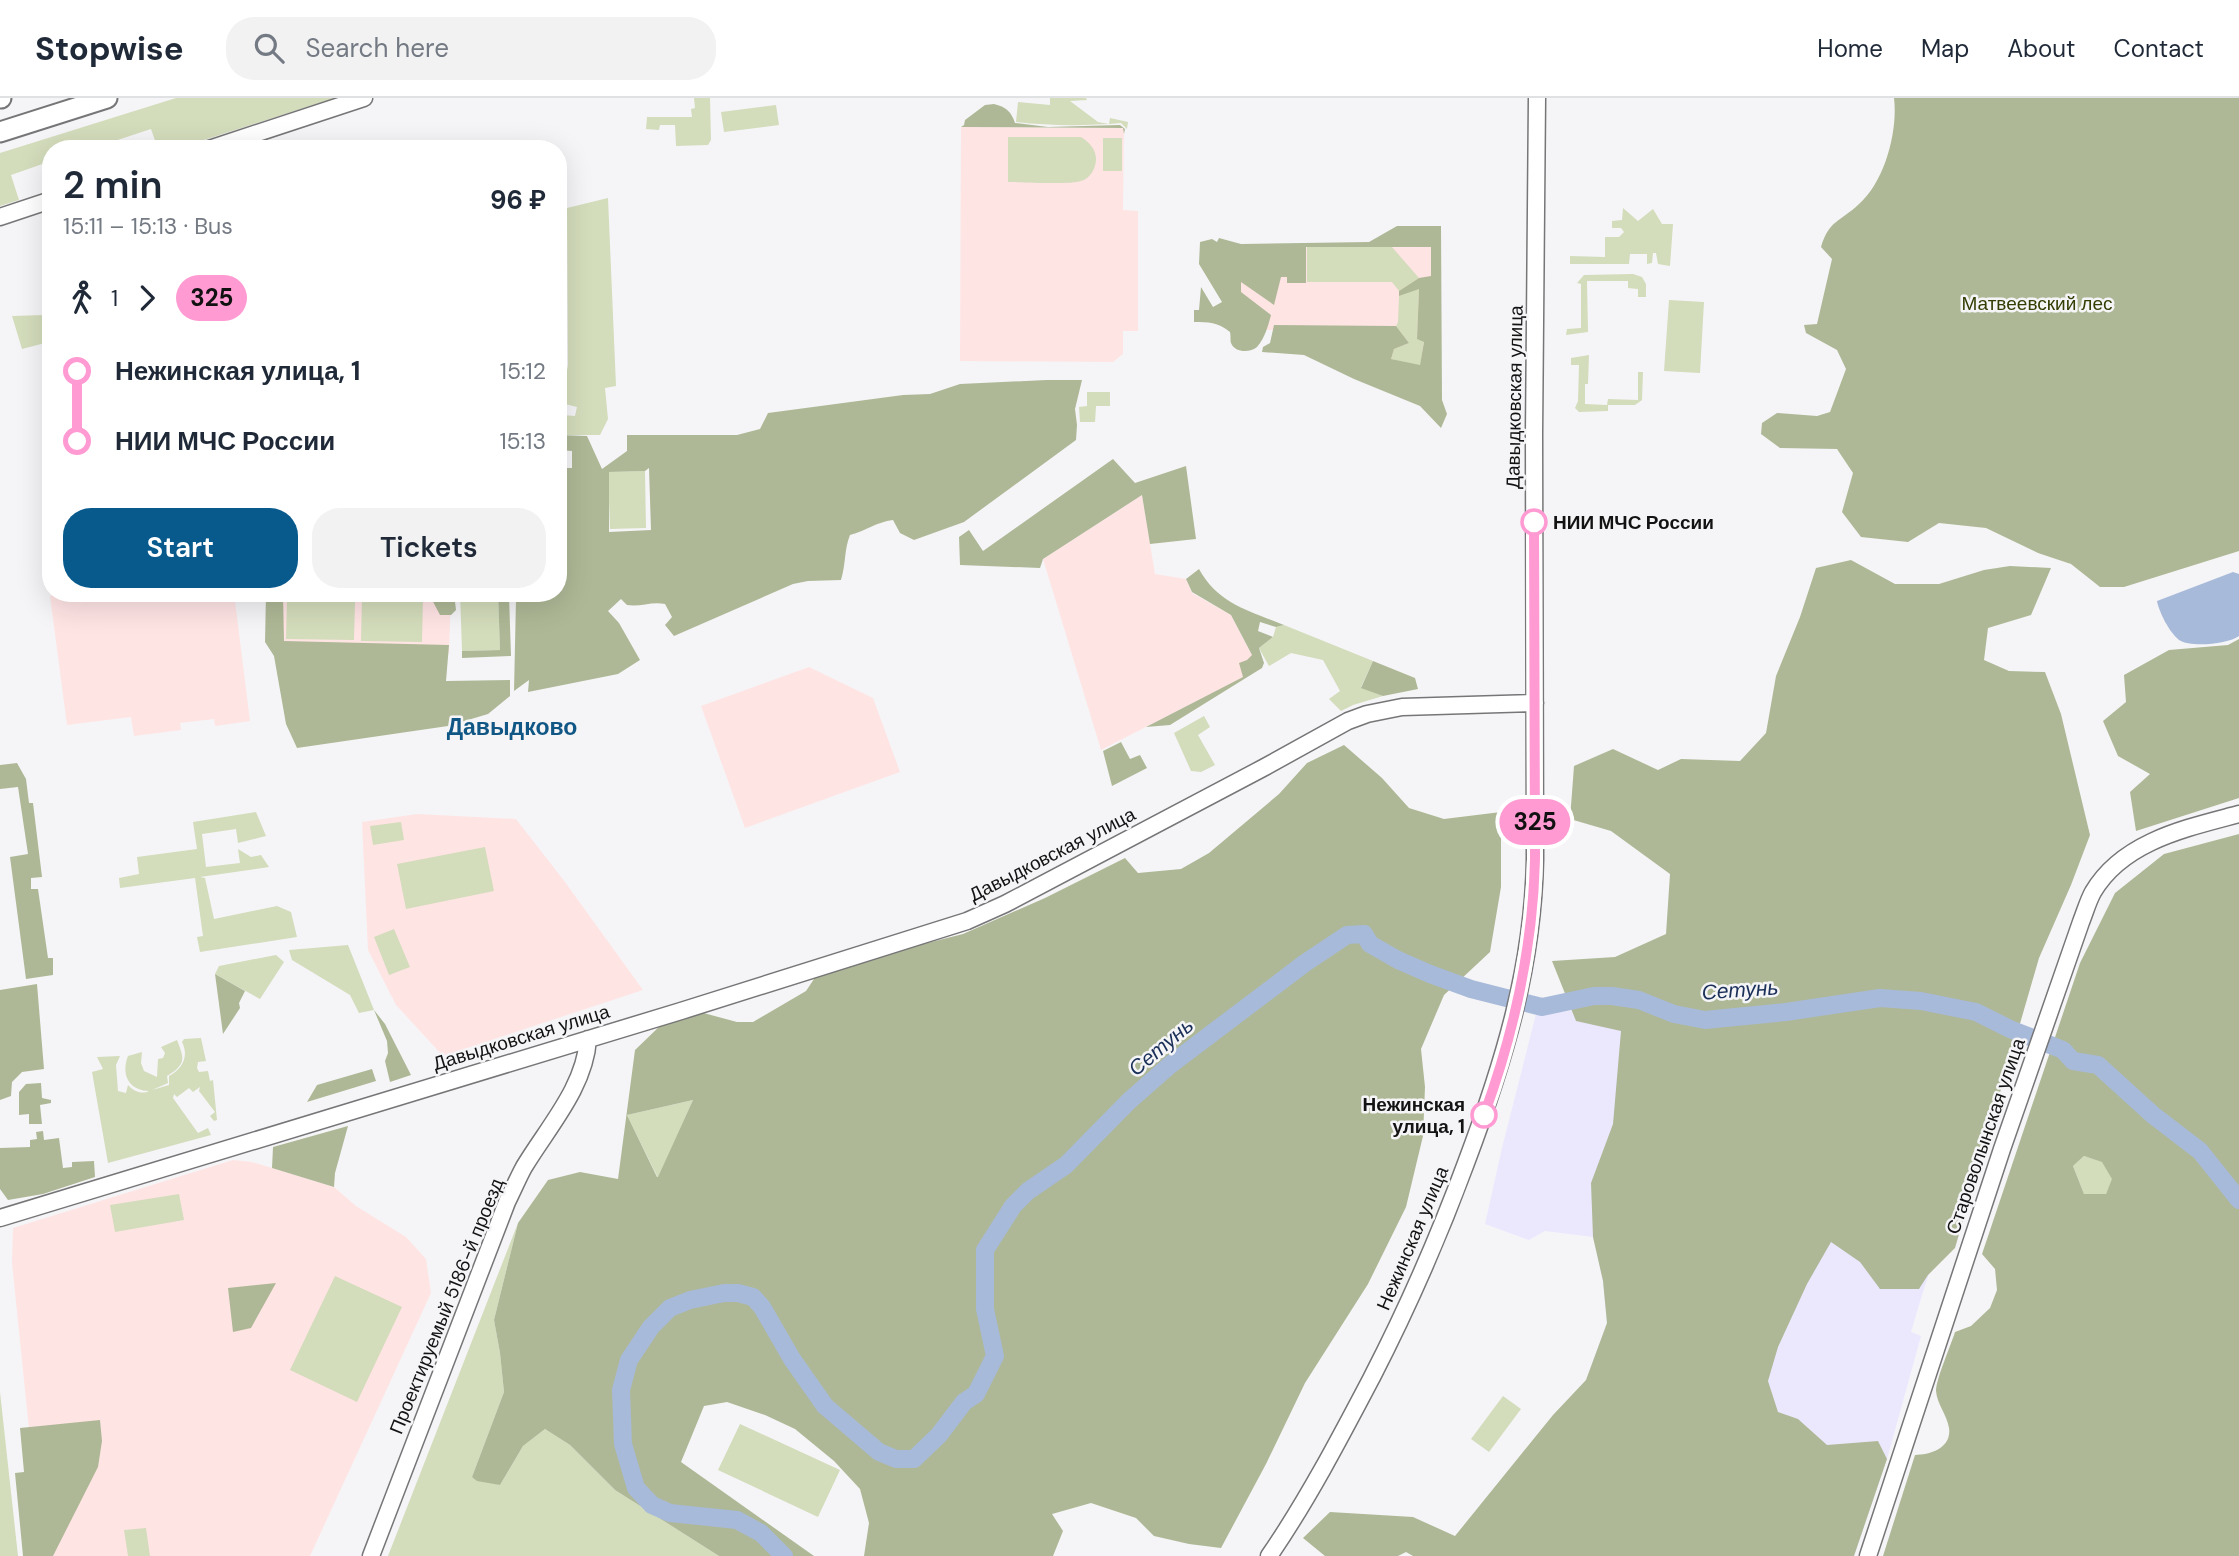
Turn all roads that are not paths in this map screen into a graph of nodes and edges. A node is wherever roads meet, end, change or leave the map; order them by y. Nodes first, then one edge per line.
1 (107, 98) edge
2 (364, 98) edge
3 (1537, 98) edge
4 (0, 132) edge
5 (236, 140) edge
6 (42, 203) edge
7 (0, 217) edge
8 (1535, 703) junction
9 (2239, 814) edge
10 (588, 1039) junction
11 (0, 1218) edge
12 (371, 1556) edge
13 (1269, 1556) edge
14 (1868, 1556) edge

1 - 4 main road
2 - 5 street
3 - 8 street, Давыдковская улица
6 - 7 street
8 - 10 street, Давыдковская улица
8 - 13 street, Нежинская улица
9 - 14 street, Староволынская улица
10 - 11 street, Давыдковская улица
10 - 12 street, Проектируемый 5186-й проезд

